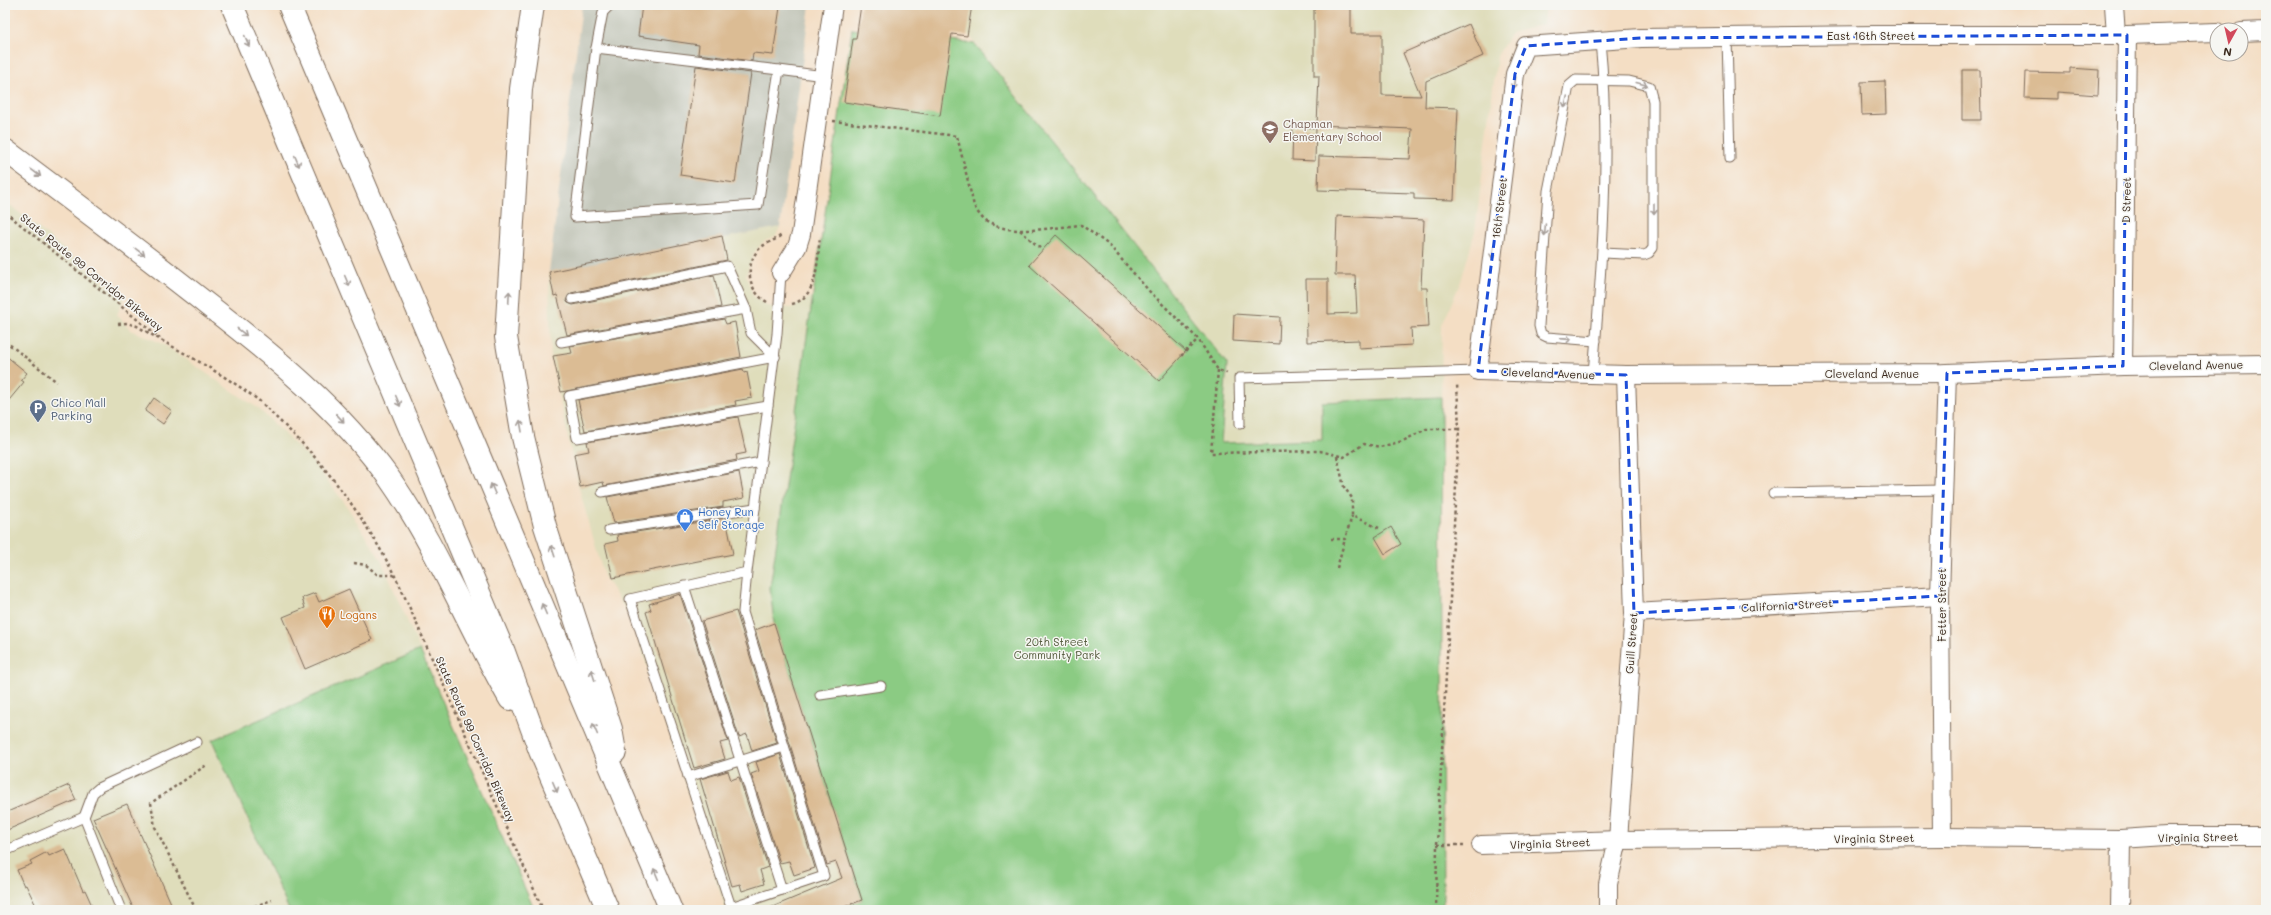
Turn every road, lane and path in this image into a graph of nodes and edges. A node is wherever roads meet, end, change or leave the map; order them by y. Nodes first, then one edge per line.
1 (232, 5) edge
2 (289, 5) edge
3 (533, 5) edge
4 (610, 5) edge
5 (833, 5) edge
6 (2114, 5) edge
7 (2266, 31) edge
8 (2209, 32) edge
9 (2249, 32) edge
10 (2122, 35) junction
11 (1727, 37) junction
12 (1600, 41) junction
13 (1526, 46) joint
14 (596, 48) junction
15 (779, 70) junction
16 (824, 76) junction
17 (1604, 80) junction
18 (836, 122) dead end
19 (5, 150) edge
20 (1730, 159) dead end
21 (5, 212) edge
22 (1020, 229) junction
23 (1042, 250) dead end
24 (1603, 253) junction
25 (782, 273) joint
26 (572, 299) dead end
27 (746, 309) junction
28 (118, 324) dead end
29 (1198, 339) junction
30 (5, 341) edge
31 (1596, 341) junction
32 (562, 342) dead end
33 (168, 345) junction
34 (774, 356) junction
35 (1181, 356) dead end
36 (2266, 364) edge
37 (2123, 366) junction
38 (1478, 371) junction
39 (1457, 372) junction
40 (1947, 373) junction
41 (1593, 374) junction
42 (1626, 375) junction
43 (57, 382) dead end
44 (768, 406) junction
45 (1240, 424) dead end
46 (1459, 429) junction
47 (1337, 456) junction
48 (761, 462) junction
49 (1943, 490) junction
50 (602, 492) dead end
51 (1773, 493) dead end
52 (755, 508) junction
53 (1352, 516) junction
54 (1379, 528) dead end
55 (609, 530) dead end
56 (1331, 539) dead end
57 (1346, 539) junction
58 (354, 563) dead end
59 (1337, 568) dead end
60 (747, 572) junction
61 (394, 575) junction
62 (684, 586) junction
63 (1940, 596) junction
64 (1634, 613) junction
65 (881, 686) dead end
66 (820, 695) dead end
67 (198, 742) dead end
68 (784, 746) junction
69 (540, 751) junction
70 (740, 760) junction
71 (208, 764) dead end
72 (688, 777) junction
73 (623, 794) junction
74 (84, 817) junction
75 (2266, 836) edge
76 (1942, 837) junction
77 (2121, 839) junction
78 (1618, 840) junction
79 (1436, 845) junction
80 (1481, 845) joint
81 (5, 851) edge
82 (782, 890) junction
83 (272, 900) dead end
84 (121, 910) edge
85 (196, 910) edge
86 (243, 910) edge
87 (543, 910) edge
88 (608, 910) edge
89 (671, 910) edge
90 (1436, 910) edge
91 (1608, 910) edge
92 (2120, 910) edge

1 -> 69 highway
73 -> 2 highway
73 -> 3 highway
4 - 14 lane
5 - 16 street
6 - 10 street, D Street
7 - 9 street
8 - 10 street, East 16th Street
10 - 11 street, East 16th Street
10 - 37 street, D Street
11 - 12 street, East 16th Street
11 - 20 lane
12 - 13 street, East 16th Street
12 - 17 lane
13 -> 38 street, 16th Street
14 - 15 lane
14 - 15 lane
15 - 16 lane
16 - 25 street
17 - 24 lane
17 -> 24 lane
17 -> 31 lane
18 - 22 path
19 -> 69 highway
21 - 33 path, State Route 99 Corridor Bikeway
22 - 23 path
22 - 29 path
24 - 31 lane
25 - 34 lane
26 - 27 lane
27 - 32 lane
27 - 34 lane
28 - 33 path, State Route 99 Corridor Bikeway
29 - 35 path
29 - 47 path
30 - 43 path
31 - 41 lane
33 - 61 path, State Route 99 Corridor Bikeway
34 - 44 lane
34 - 44 lane
36 - 37 street, Cleveland Avenue
37 - 40 street, Cleveland Avenue
38 - 39 lane
38 - 41 street, Cleveland Avenue
39 - 45 lane
39 - 46 path
40 - 42 street, Cleveland Avenue
40 - 49 street, Fetter Street
41 - 42 street, Cleveland Avenue
42 - 64 street, Guill Street
44 - 48 lane
46 - 47 path
46 - 79 path
47 - 53 path
48 - 50 lane
48 - 52 lane
49 - 51 lane
49 - 63 street, Fetter Street
52 - 55 lane
52 - 60 lane
53 - 54 path
53 - 57 path
56 - 57 path
57 - 59 path
58 - 61 path
60 - 62 lane
60 - 68 lane
61 - 87 path, State Route 99 Corridor Bikeway
62 - 70 lane
62 - 72 lane
63 - 64 street, California Street
63 - 76 street, Fetter Street
64 - 78 street, Guill Street
65 - 66 lane
67 - 74 lane
68 - 70 lane
68 - 82 lane
69 -> 88 highway
70 - 72 lane
70 - 82 lane
71 - 85 path
72 - 82 lane
89 -> 73 highway
74 - 81 lane
74 - 84 lane
75 - 77 street, Virginia Street
76 - 77 street, Virginia Street
76 - 78 street, Virginia Street
77 - 92 street
78 - 80 street, Virginia Street
78 - 91 street, Guill Street
79 - 80 path
79 - 90 path
83 - 86 path

